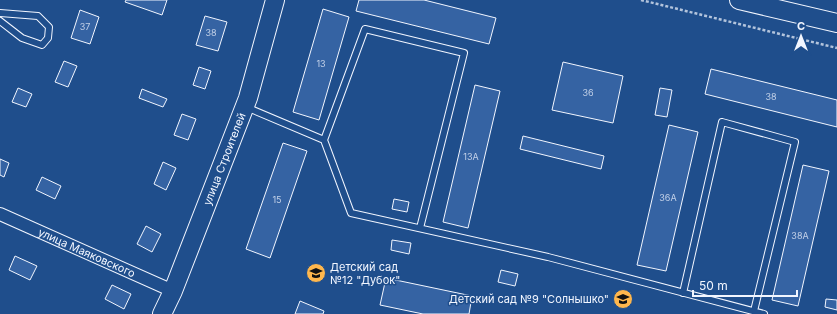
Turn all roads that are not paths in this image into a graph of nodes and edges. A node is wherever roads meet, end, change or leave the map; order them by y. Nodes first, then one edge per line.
1 (275, 0) edge
2 (739, 0) edge
3 (0, 13) edge
4 (0, 21) edge
5 (837, 23) edge
6 (244, 107) junction
7 (324, 140) junction
8 (0, 214) edge
9 (420, 228) junction
10 (173, 291) junction
11 (683, 293) junction
12 (754, 311) junction
13 (162, 314) edge
14 (764, 314) edge

1 - 6 street, улица Строителей
2 - 5 street
3 - 4 lane
6 - 7 lane
6 - 10 street, улица Строителей
7 - 9 lane
7 - 9 lane
8 - 10 street, улица Маяковского
9 - 11 lane
10 - 13 street, улица Строителей
11 - 12 lane
11 - 12 lane
12 - 14 lane

